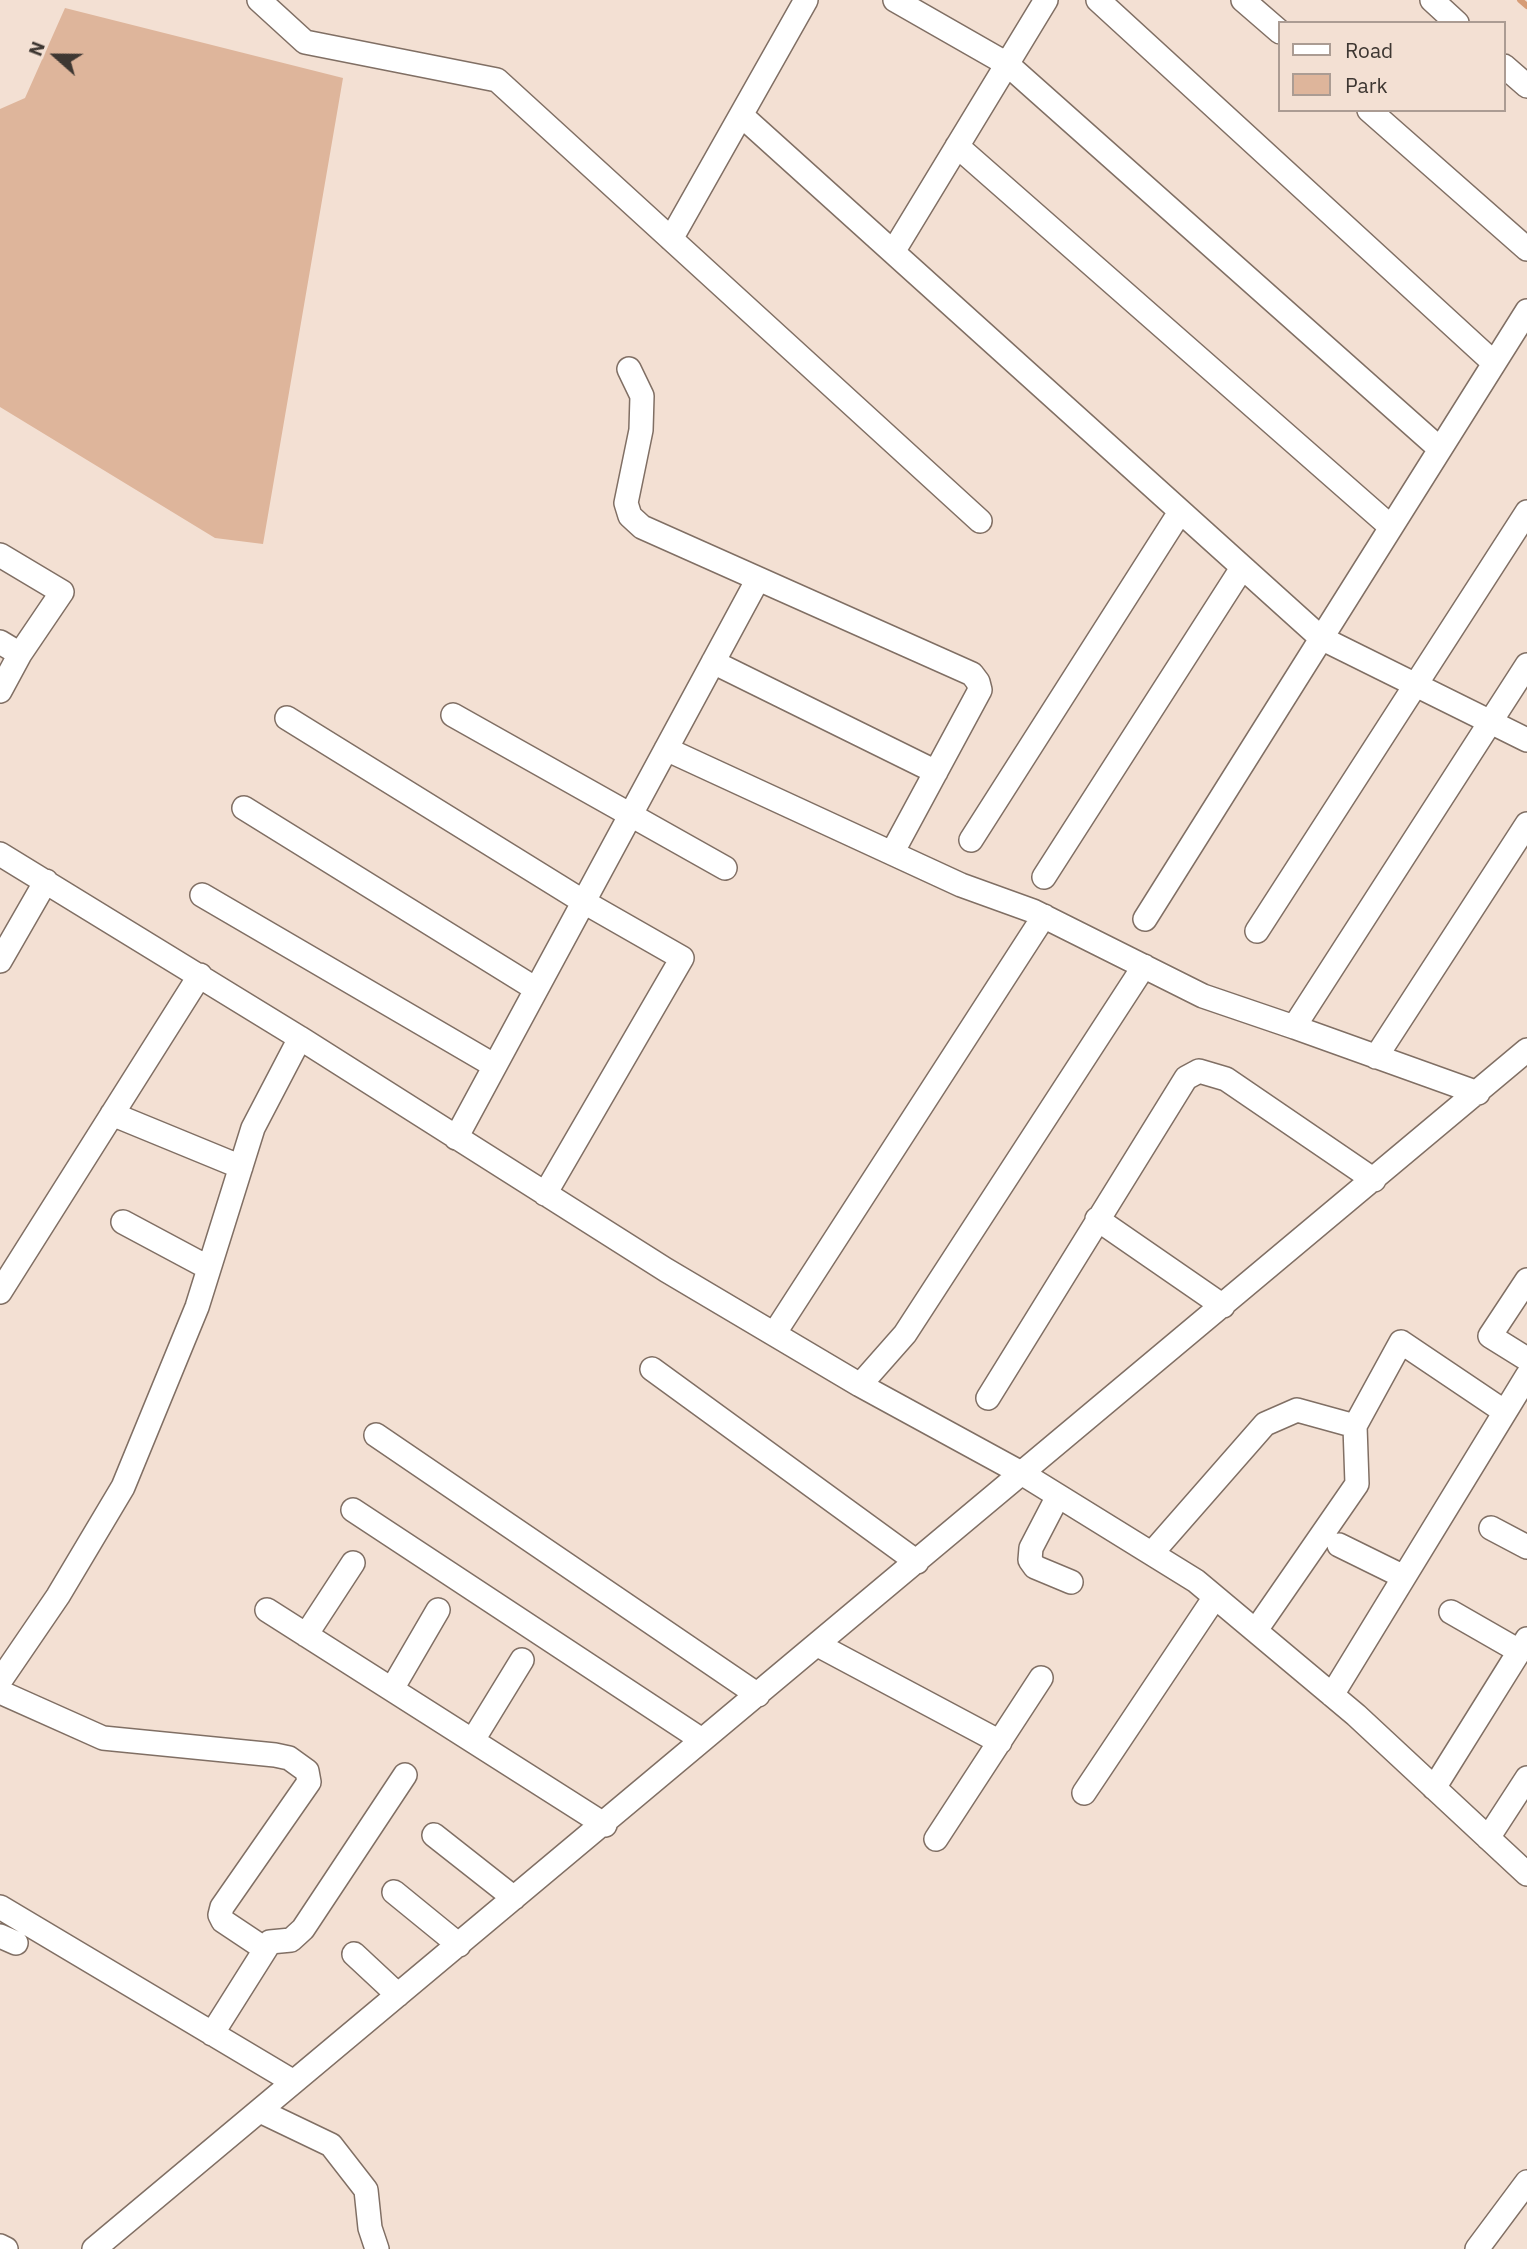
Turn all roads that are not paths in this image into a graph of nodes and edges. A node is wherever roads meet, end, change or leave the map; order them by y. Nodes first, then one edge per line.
1 (259, 0) edge
2 (806, 0) edge
3 (895, 0) edge
4 (1046, 0) edge
5 (1098, 0) edge
6 (1243, 0) edge
7 (1432, 0) edge
8 (1455, 21) edge
9 (1278, 30) edge
10 (1007, 64) junction
11 (1506, 67) edge
12 (1527, 86) edge
13 (1371, 112) edge
14 (741, 115) junction
15 (957, 146) junction
16 (671, 239) junction
17 (1527, 249) edge
18 (892, 252) junction
19 (1527, 311) edge
20 (1494, 363) junction
21 (629, 369) dead end
22 (1440, 449) junction
23 (1180, 512) junction
24 (1527, 512) edge
25 (980, 521) dead end
26 (1391, 527) junction
27 (0, 555) edge
28 (1242, 568) junction
29 (758, 579) junction
30 (1321, 638) junction
31 (10, 648) edge
32 (713, 662) junction
33 (1527, 665) edge
34 (1416, 684) junction
35 (0, 691) edge
36 (453, 715) dead end
37 (287, 718) dead end
38 (1491, 721) junction
39 (1527, 740) edge
40 (666, 749) junction
41 (936, 772) junction
42 (244, 807) dead end
43 (631, 816) junction
44 (1527, 824) edge
45 (971, 840) dead end
46 (892, 853) junction
47 (0, 854) edge
48 (725, 868) dead end
49 (1044, 877) dead end
50 (47, 881) junction
51 (202, 895) dead end
52 (584, 902) junction
53 (1044, 916) junction
54 (1145, 919) dead end
55 (1257, 931) dead end
56 (0, 961) edge
57 (1144, 966) junction
58 (200, 975) junction
59 (536, 989) junction
60 (1294, 1027) junction
61 (300, 1038) junction
62 (1527, 1050) edge
63 (1377, 1057) junction
64 (495, 1066) junction
65 (1478, 1093) junction
66 (112, 1114) junction
67 (456, 1138) junction
68 (241, 1167) junction
69 (1374, 1180) junction
70 (545, 1194) junction
71 (1097, 1219) junction
72 (123, 1222) dead end
73 (209, 1268) junction
74 (1527, 1280) edge
75 (0, 1292) edge
76 (1223, 1306) junction
77 (774, 1334) junction
78 (1527, 1359) edge
79 (652, 1369) dead end
80 (1527, 1376) edge
81 (860, 1385) junction
82 (988, 1398) dead end
83 (1505, 1412) junction
84 (1355, 1426) junction
85 (376, 1435) dead end
86 (1023, 1475) junction
87 (1058, 1496) junction
88 (353, 1510) dead end
89 (1491, 1528) dead end
90 (1339, 1545) dead end
91 (1527, 1547) edge
92 (1152, 1553) junction
93 (918, 1562) junction
94 (353, 1563) dead end
95 (1404, 1577) junction
96 (1071, 1582) dead end
97 (1215, 1597) junction
98 (267, 1610) dead end
99 (438, 1610) dead end
100 (1451, 1612) dead end
101 (1256, 1630) junction
102 (306, 1635) junction
103 (818, 1645) junction
104 (1523, 1645) edge
105 (522, 1660) dead end
106 (1041, 1678) dead end
107 (0, 1681) edge
108 (392, 1689) junction
109 (0, 1692) edge
110 (758, 1695) junction
111 (1332, 1695) junction
112 (473, 1740) junction
113 (702, 1740) junction
114 (1000, 1742) junction
115 (405, 1775) dead end
116 (1527, 1778) edge
117 (1434, 1788) junction
118 (1084, 1793) dead end
119 (605, 1825) junction
120 (434, 1835) dead end
121 (1488, 1838) junction
122 (936, 1839) dead end
123 (1527, 1874) edge
124 (394, 1892) dead end
125 (514, 1898) junction
126 (0, 1907) edge
127 (458, 1945) junction
128 (265, 1949) junction
129 (354, 1954) dead end
130 (398, 1994) junction
131 (212, 2034) junction
132 (292, 2081) junction
133 (260, 2111) junction
134 (1527, 2182) edge
135 (1488, 2244) edge
136 (0, 2246) edge
137 (6, 2249) edge
138 (94, 2249) edge
139 (377, 2249) edge

1 - 16 street
2 - 14 street
3 - 10 street
4 - 10 street
5 - 20 street
6 - 9 street
7 - 8 street
10 - 15 street
10 - 22 street
11 - 12 street
13 - 17 street
14 - 16 street
14 - 18 street
15 - 18 street
15 - 26 street
16 - 25 street
18 - 23 street
19 - 20 street
20 - 22 street
21 - 29 street
22 - 26 street
23 - 28 street
23 - 45 street
24 - 34 street
26 - 30 street
27 - 31 street
28 - 30 street
28 - 49 street
29 - 32 street
29 - 41 street
30 - 34 street
30 - 54 street
31 - 35 street
32 - 40 street
32 - 41 street
33 - 38 street
34 - 38 street
34 - 55 street
36 - 43 street
37 - 52 street
38 - 39 street
38 - 60 street
40 - 43 street
40 - 46 street
41 - 46 street
42 - 59 street
43 - 48 street
43 - 52 street
44 - 63 street
46 - 53 street
47 - 50 street
50 - 56 street
50 - 58 street
51 - 64 street
52 - 59 street
52 - 70 street
53 - 57 street
53 - 77 street
57 - 60 street
57 - 81 street
58 - 61 street
58 - 66 street
59 - 64 street
60 - 63 street
61 - 67 street
61 - 68 street
62 - 65 street
63 - 65 street
64 - 67 street
65 - 69 street
66 - 68 street
66 - 75 street
67 - 70 street
68 - 73 street
69 - 71 street
69 - 76 street
70 - 77 street
71 - 76 street
71 - 82 street
72 - 73 street
73 - 107 street
74 - 78 street
76 - 86 street
77 - 81 street
79 - 93 street
80 - 83 street
81 - 86 street
83 - 84 street
83 - 95 street
84 - 92 street
84 - 101 street
85 - 110 street
86 - 87 street
86 - 93 street
87 - 92 street
87 - 96 street
88 - 113 street
89 - 91 street
90 - 95 street
92 - 97 street
93 - 103 street
94 - 102 street
95 - 111 street
97 - 101 street
97 - 118 street
98 - 102 street
99 - 108 street
100 - 104 street
101 - 111 street
102 - 108 street
103 - 110 street
103 - 114 street
104 - 117 street
105 - 112 street
106 - 114 street
108 - 112 street
109 - 128 street
110 - 113 street
111 - 117 street
112 - 119 street
113 - 119 street
114 - 122 street
115 - 128 street
116 - 121 street
117 - 121 street
119 - 125 street
120 - 125 street
121 - 123 street
124 - 127 street
125 - 127 street
126 - 131 street
127 - 130 street
128 - 131 street
129 - 130 street
130 - 132 street
131 - 132 street
132 - 133 street
133 - 138 street
133 - 139 street
134 - 135 street
136 - 137 street

